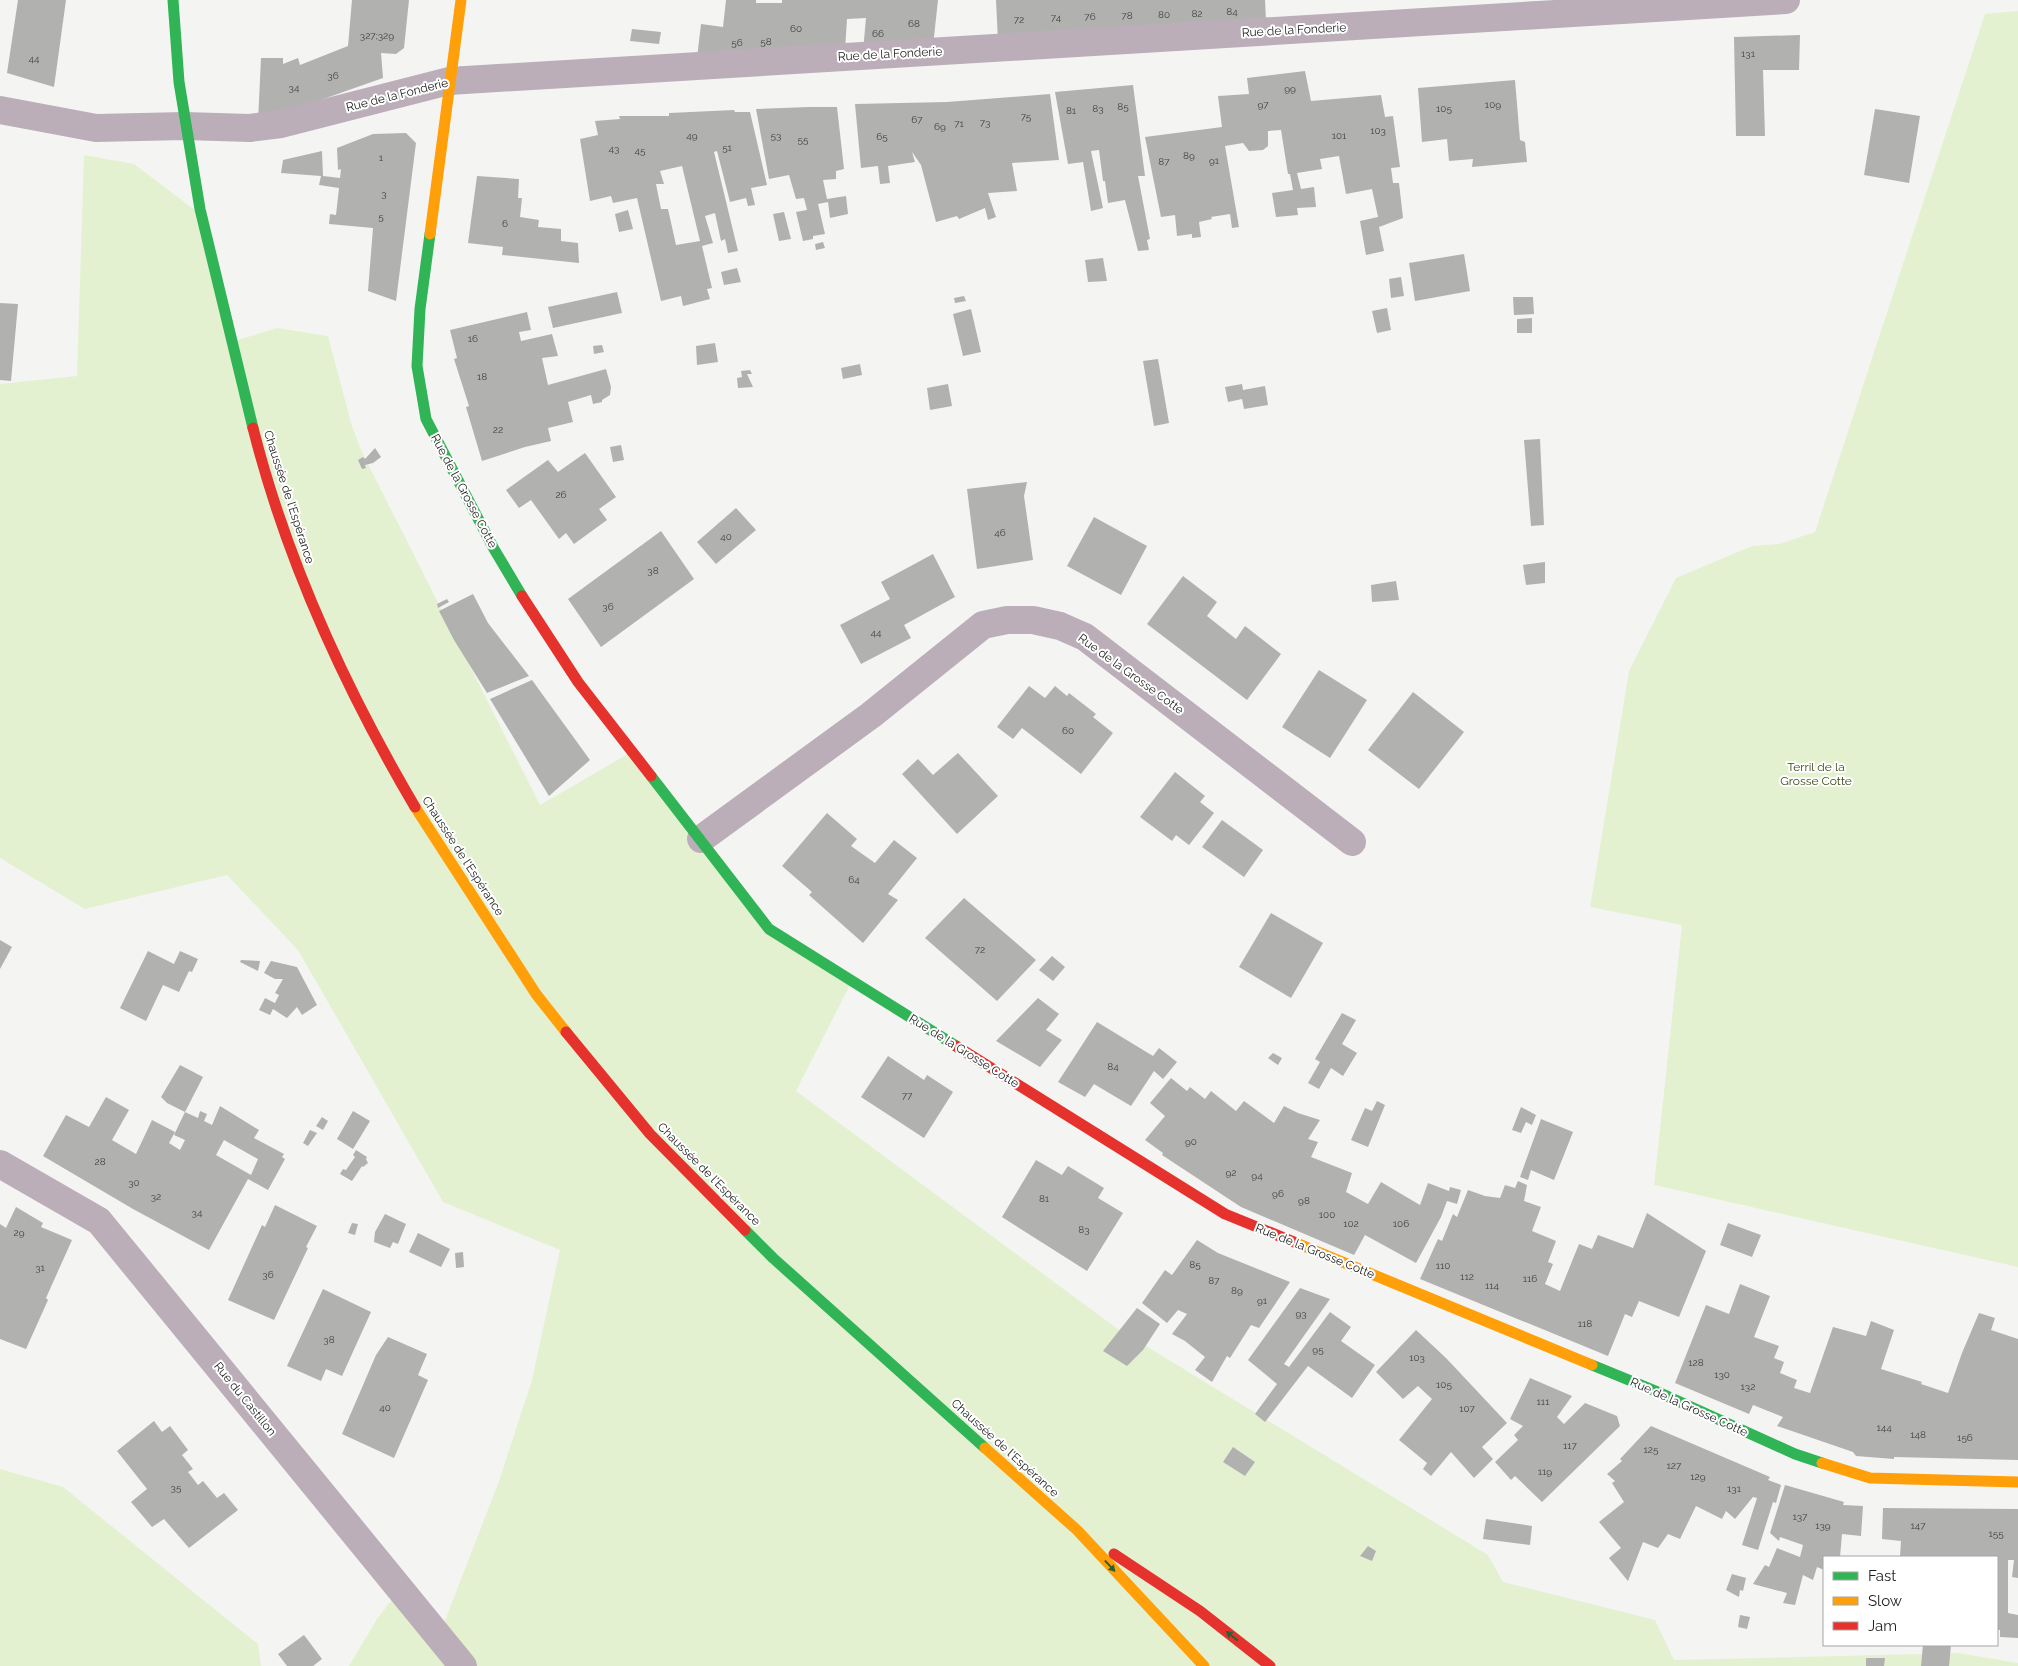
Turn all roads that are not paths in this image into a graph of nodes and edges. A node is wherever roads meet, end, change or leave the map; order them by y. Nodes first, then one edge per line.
1 (173, 0) edge
2 (460, 0) edge
3 (1786, 0) edge
4 (449, 81) junction
5 (0, 110) edge
6 (185, 126) junction
7 (701, 839) junction
8 (1352, 842) dead end
9 (0, 1164) edge
10 (2018, 1482) edge
11 (1077, 1530) junction
12 (463, 1666) edge
13 (1204, 1666) edge
14 (1270, 1666) edge

1 - 6 street, Chaussée de l'Espérance
2 - 4 street, Rue de la Grosse Cotte
3 - 4 street, Rue de la Fonderie
4 - 6 street, Rue de la Fonderie
4 - 7 street, Rue de la Grosse Cotte
5 - 6 street, Rue de la Fonderie
6 - 11 street, Chaussée de l'Espérance
7 - 8 street, Rue de la Grosse Cotte
7 - 10 street, Rue de la Grosse Cotte
9 - 12 street, Rue du Castillon
11 -> 13 street
14 -> 11 street

